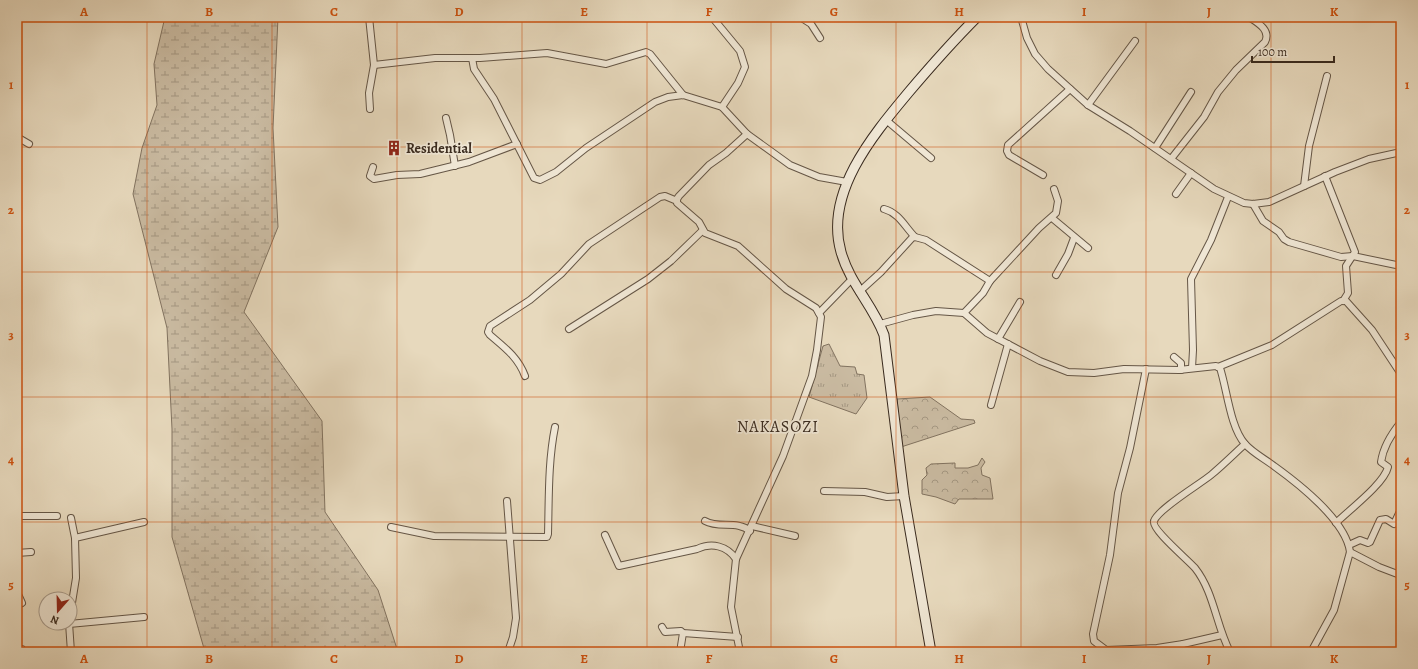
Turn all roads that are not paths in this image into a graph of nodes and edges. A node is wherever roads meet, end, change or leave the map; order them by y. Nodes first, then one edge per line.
1 (369, 17) edge
2 (712, 17) edge
3 (800, 17) edge
4 (977, 17) edge
5 (1021, 17) edge
6 (1249, 17) edge
7 (820, 38) dead end
8 (1135, 41) dead end
9 (472, 58) junction
10 (374, 65) junction
11 (1327, 76) dead end
12 (1070, 89) junction
13 (1191, 92) dead end
14 (683, 95) junction
15 (1088, 106) junction
16 (722, 107) junction
17 (370, 109) dead end
18 (446, 118) dead end
19 (886, 120) junction
20 (748, 134) junction
21 (17, 137) edge
22 (29, 144) dead end
23 (517, 144) junction
24 (1155, 148) junction
25 (1401, 152) edge
26 (932, 158) dead end
27 (1171, 159) junction
28 (455, 166) junction
29 (373, 167) dead end
30 (1190, 173) junction
31 (1043, 175) dead end
32 (1324, 176) junction
33 (847, 182) junction
34 (1304, 186) junction
35 (1054, 190) dead end
36 (1176, 194) dead end
37 (1228, 197) junction
38 (676, 200) junction
39 (1253, 204) junction
40 (884, 209) dead end
41 (1052, 218) junction
42 (703, 230) junction
43 (915, 237) junction
44 (1074, 238) junction
45 (1088, 248) dead end
46 (1353, 256) junction
47 (1401, 266) edge
48 (1056, 275) dead end
49 (851, 280) junction
50 (990, 281) junction
51 (859, 292) junction
52 (1343, 301) junction
53 (1020, 302) dead end
54 (819, 312) junction
55 (964, 314) junction
56 (880, 324) junction
57 (569, 329) dead end
58 (998, 339) junction
59 (1008, 344) junction
60 (1174, 357) dead end
61 (1218, 367) junction
62 (1192, 368) junction
63 (1146, 369) junction
64 (1181, 370) junction
65 (1401, 374) edge
66 (525, 376) dead end
67 (991, 405) dead end
68 (1401, 422) edge
69 (555, 427) dead end
70 (1245, 444) junction
71 (824, 492) dead end
72 (904, 496) junction
73 (507, 501) dead end
74 (1401, 509) edge
75 (17, 516) edge
76 (57, 516) dead end
77 (71, 518) dead end
78 (705, 521) dead end
79 (144, 522) dead end
80 (1336, 523) junction
81 (391, 527) dead end
82 (751, 529) junction
83 (605, 535) dead end
84 (795, 536) dead end
85 (75, 538) junction
86 (510, 538) junction
87 (1349, 545) junction
88 (30, 552) dead end
89 (1350, 552) junction
90 (17, 553) edge
91 (736, 560) junction
92 (1400, 575) dead end
93 (74, 591) edge
94 (17, 592) edge
95 (22, 603) dead end
96 (144, 617) dead end
97 (78, 622) edge
98 (662, 626) dead end
99 (70, 631) edge
100 (683, 633) junction
101 (1222, 635) junction
102 (738, 637) junction
103 (1183, 644) junction
104 (17, 650) edge
105 (155, 651) dead end
106 (23, 652) edge
107 (71, 652) edge
108 (147, 652) edge
109 (508, 652) edge
110 (680, 652) edge
111 (740, 652) edge
112 (931, 652) edge
113 (1173, 652) edge
114 (1230, 652) edge
115 (1310, 652) edge

1 - 10 street
2 - 16 street
3 - 7 street
4 - 19 street
5 - 12 street
6 - 27 street
8 - 15 street
9 - 10 street
9 - 14 street
9 - 23 street
10 - 17 street
11 - 34 street
12 - 15 street
12 - 31 street
13 - 24 street
14 - 16 street
14 - 23 street
15 - 24 street
16 - 20 street
18 - 28 street
19 - 26 street
19 - 33 street
20 - 33 street
20 - 38 street
21 - 22 street
23 - 28 street
24 - 27 street
25 - 32 street
27 - 30 street
28 - 29 street
30 - 36 street
30 - 37 street
32 - 34 street
32 - 46 street
33 - 49 street
34 - 39 street
35 - 41 street
37 - 39 street
37 - 62 street
38 - 42 street
38 - 66 street
39 - 46 street
40 - 43 street
41 - 44 street
41 - 50 street
42 - 54 street
42 - 57 street
43 - 50 street
43 - 51 street
44 - 45 street
44 - 48 street
46 - 47 street
46 - 52 street
49 - 51 street
49 - 54 street
50 - 55 street
51 - 56 street
52 - 61 street
52 - 65 street
53 - 58 street
54 - 82 street
55 - 56 street
55 - 58 street
56 - 72 street
58 - 59 street
59 - 63 street
59 - 67 street
60 - 64 street
61 - 62 street
61 - 70 street
62 - 64 street
63 - 64 street
63 - 103 street
68 - 80 street
69 - 86 street
70 - 80 street
70 - 101 street
71 - 72 street
72 - 112 street
73 - 86 street
74 - 87 street
75 - 76 street
77 - 85 street
78 - 82 street
79 - 85 street
80 - 87 street
81 - 86 street
82 - 84 street
82 - 91 street
83 - 91 street
85 - 93 street
86 - 109 street
87 - 89 street
88 - 90 street
89 - 92 street
89 - 115 street
91 - 102 street
94 - 95 street
96 - 97 street
98 - 100 street
99 - 107 street
100 - 102 street
100 - 110 street
101 - 103 street
101 - 114 street
102 - 111 street
103 - 113 street
104 - 106 street
105 - 108 street

